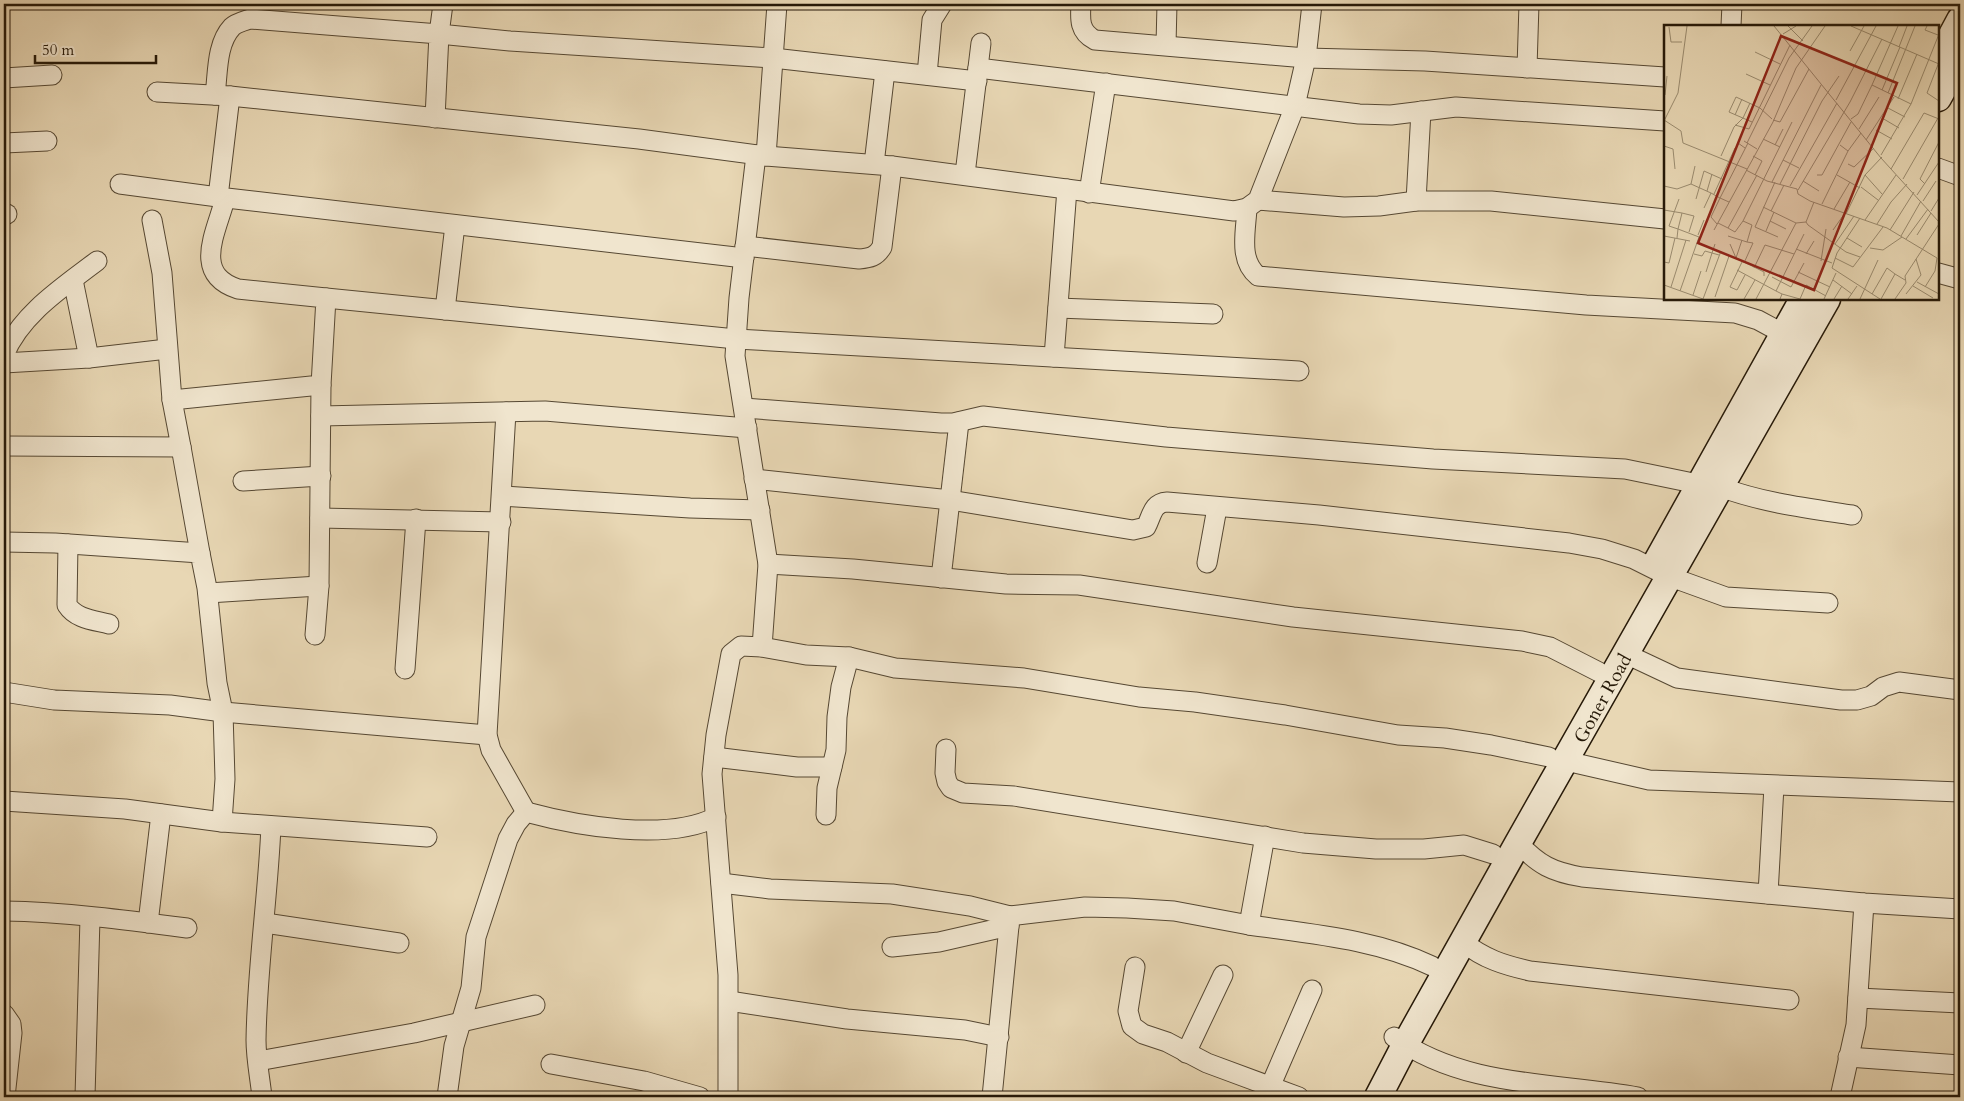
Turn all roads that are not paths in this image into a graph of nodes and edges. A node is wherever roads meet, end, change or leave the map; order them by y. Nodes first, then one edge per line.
1 (443, 4) edge
2 (777, 4) edge
3 (942, 4) edge
4 (1081, 4) edge
5 (1167, 4) edge
6 (1312, 4) edge
7 (1529, 4) edge
8 (1732, 4) edge
9 (1960, 20) edge
10 (1731, 25) edge
11 (439, 34) junction
12 (981, 43) dead end
13 (1166, 45) junction
14 (773, 58) junction
15 (1306, 58) junction
16 (1939, 59) edge
17 (1960, 59) edge
18 (1527, 68) junction
19 (885, 70) junction
20 (978, 74) junction
21 (52, 75) dead end
22 (927, 75) junction
23 (1664, 77) edge
24 (4, 78) edge
25 (1106, 83) junction
26 (157, 92) dead end
27 (223, 96) junction
28 (1939, 96) edge
29 (1295, 106) junction
30 (1420, 111) junction
31 (435, 118) junction
32 (1664, 120) edge
33 (47, 141) dead end
34 (4, 143) edge
35 (761, 156) junction
36 (883, 165) junction
37 (1939, 168) edge
38 (965, 174) junction
39 (1960, 176) edge
40 (120, 184) dead end
41 (1067, 189) junction
42 (1089, 192) junction
43 (222, 198) junction
44 (1416, 201) junction
45 (1253, 204) junction
46 (1664, 219) edge
47 (152, 220) dead end
48 (455, 225) junction
49 (745, 252) junction
50 (97, 261) dead end
51 (1939, 273) edge
52 (1960, 279) edge
53 (73, 280) junction
54 (326, 298) junction
55 (1802, 300) edge
56 (1826, 300) edge
57 (1058, 308) junction
58 (445, 310) junction
59 (1213, 314) dead end
60 (1782, 333) junction
61 (736, 339) junction
62 (167, 349) junction
63 (4, 355) edge
64 (1054, 357) junction
65 (89, 358) junction
66 (4, 363) edge
67 (1299, 371) dead end
68 (321, 385) junction
69 (172, 400) junction
70 (744, 408) junction
71 (506, 412) junction
72 (321, 416) junction
73 (959, 422) junction
74 (747, 428) junction
75 (4, 446) edge
76 (181, 447) junction
77 (320, 476) junction
78 (754, 479) junction
79 (243, 480) dead end
80 (1709, 486) junction
81 (502, 496) junction
82 (950, 500) junction
83 (1217, 508) junction
84 (760, 510) junction
85 (1852, 515) dead end
86 (320, 518) junction
87 (416, 519) junction
88 (501, 522) junction
89 (4, 542) edge
90 (68, 544) junction
91 (200, 552) junction
92 (1207, 563) dead end
93 (768, 564) junction
94 (1661, 572) junction
95 (941, 578) junction
96 (319, 586) junction
97 (208, 593) junction
98 (1828, 603) dead end
99 (109, 624) dead end
100 (315, 635) dead end
101 (762, 647) junction
102 (1626, 654) junction
103 (849, 657) junction
104 (405, 669) dead end
105 (1599, 672) junction
106 (1960, 690) edge
107 (4, 692) edge
108 (223, 712) junction
109 (487, 735) junction
110 (946, 749) dead end
111 (714, 757) junction
112 (1558, 759) junction
113 (832, 767) junction
114 (1774, 786) junction
115 (1960, 792) edge
116 (4, 801) edge
117 (526, 812) junction
118 (161, 814) junction
119 (826, 815) dead end
120 (716, 817) junction
121 (222, 822) junction
122 (271, 826) junction
123 (1265, 836) junction
124 (427, 837) dead end
125 (1518, 843) junction
126 (1493, 854) junction
127 (721, 883) junction
128 (1768, 894) junction
129 (1864, 903) junction
130 (1960, 909) edge
131 (4, 911) edge
132 (90, 918) junction
133 (1010, 921) junction
134 (148, 923) junction
135 (265, 924) junction
136 (1249, 925) junction
137 (187, 928) dead end
138 (1463, 942) junction
139 (399, 943) dead end
140 (892, 947) dead end
141 (1432, 966) junction
142 (1135, 967) dead end
143 (1223, 975) dead end
144 (1312, 990) dead end
145 (1858, 998) junction
146 (728, 1000) junction
147 (1789, 1000) dead end
148 (1960, 1003) edge
149 (534, 1005) dead end
150 (4, 1014) edge
151 (461, 1022) junction
152 (999, 1037) junction
153 (1399, 1041) junction
154 (1186, 1053) junction
155 (1848, 1057) junction
156 (258, 1061) junction
157 (551, 1064) dead end
158 (1960, 1065) edge
159 (1270, 1087) junction
160 (1510, 1089) edge
161 (1629, 1096) edge
162 (5, 1097) edge
163 (85, 1097) edge
164 (262, 1097) edge
165 (447, 1097) edge
166 (700, 1097) edge
167 (728, 1097) edge
168 (992, 1097) edge
169 (1299, 1097) edge
170 (1361, 1097) edge
171 (1378, 1097) edge
172 (1840, 1097) edge

1 - 11 street
2 - 14 street
3 - 22 street
4 - 13 street
5 - 13 street
6 - 15 street
7 - 18 street
8 - 10 street
9 - 16 street
11 - 14 street
11 - 27 street
11 - 31 street
12 - 20 street
13 - 15 street
14 - 19 street
14 - 35 street
15 - 18 street
15 - 29 street
17 - 28 street
18 - 23 street
19 - 22 street
19 - 36 street
20 - 22 street
20 - 25 street
20 - 38 street
21 - 24 street
25 - 29 street
25 - 42 street
26 - 27 street
27 - 31 street
27 - 43 street
29 - 30 street
29 - 45 street
30 - 32 street
30 - 44 street
31 - 35 street
33 - 34 street
35 - 36 street
35 - 49 street
36 - 38 street
36 - 49 street
37 - 39 street
38 - 41 street
40 - 43 street
41 - 42 street
41 - 57 street
42 - 45 street
43 - 48 street
43 - 54 street
44 - 45 street
44 - 46 street
45 - 60 street
47 - 62 street
48 - 49 street
48 - 58 street
49 - 61 street
50 - 53 street
51 - 52 street
53 - 63 street
53 - 65 street
54 - 58 street
54 - 68 street
55 - 60 street, Goner Road
56 - 80 street, Goner Road
57 - 59 street
57 - 64 street
58 - 61 street
60 - 80 street, Goner Road
61 - 64 street
61 - 70 street
62 - 65 street
62 - 69 street
64 - 67 street
65 - 66 street
68 - 69 street
68 - 72 street
69 - 76 street
70 - 73 street
70 - 74 street
71 - 72 street
71 - 74 street
71 - 81 street
72 - 77 street
73 - 80 street
73 - 82 street
74 - 78 street
75 - 76 street
76 - 91 street
77 - 79 street
77 - 86 street
78 - 82 street
78 - 84 street
80 - 85 street
80 - 94 street, Goner Road
81 - 84 street
81 - 88 street
82 - 83 street
82 - 95 street
83 - 92 street
83 - 94 street
84 - 93 street
86 - 87 street
86 - 96 street
87 - 88 street
87 - 104 street
88 - 109 street
89 - 90 street
90 - 91 street
90 - 99 street
91 - 97 street
93 - 95 street
93 - 101 street
94 - 98 street
94 - 102 street, Goner Road
94 - 105 street, Goner Road
95 - 105 street
96 - 97 street
96 - 100 street
97 - 108 street
101 - 103 street
101 - 111 street
102 - 106 street
102 - 112 street, Goner Road
103 - 112 street
103 - 113 street
105 - 112 street, Goner Road
107 - 108 street
108 - 109 street
108 - 121 street
109 - 117 street
110 - 123 street
111 - 113 street
111 - 120 street
112 - 114 street
112 - 125 street, Goner Road
112 - 126 street, Goner Road
113 - 119 street
114 - 115 street
114 - 128 street
116 - 118 street
117 - 120 street
117 - 151 street
118 - 121 street
118 - 134 street
120 - 127 street
121 - 122 street
122 - 124 street
122 - 135 street
123 - 126 street
123 - 136 street
125 - 128 street
125 - 138 street, Goner Road
126 - 141 street, Goner Road
127 - 133 street
127 - 146 street
128 - 129 street
129 - 130 street
129 - 145 street
131 - 132 street
132 - 134 street
132 - 163 street
133 - 136 street
133 - 140 street
133 - 152 street
134 - 137 street
135 - 139 street
135 - 156 street
136 - 141 street
138 - 147 street
138 - 153 street, Goner Road
141 - 153 street, Goner Road
142 - 154 street
143 - 154 street
144 - 159 street
145 - 148 street
145 - 155 street
146 - 152 street
146 - 167 street
149 - 151 street
150 - 162 street
151 - 156 street
151 - 165 street
152 - 168 street
153 - 160 street
153 - 170 street, Goner Road
153 - 171 street, Goner Road
154 - 159 street
155 - 158 street
155 - 172 street
156 - 164 street
157 - 166 street
159 - 169 street
160 - 161 street

